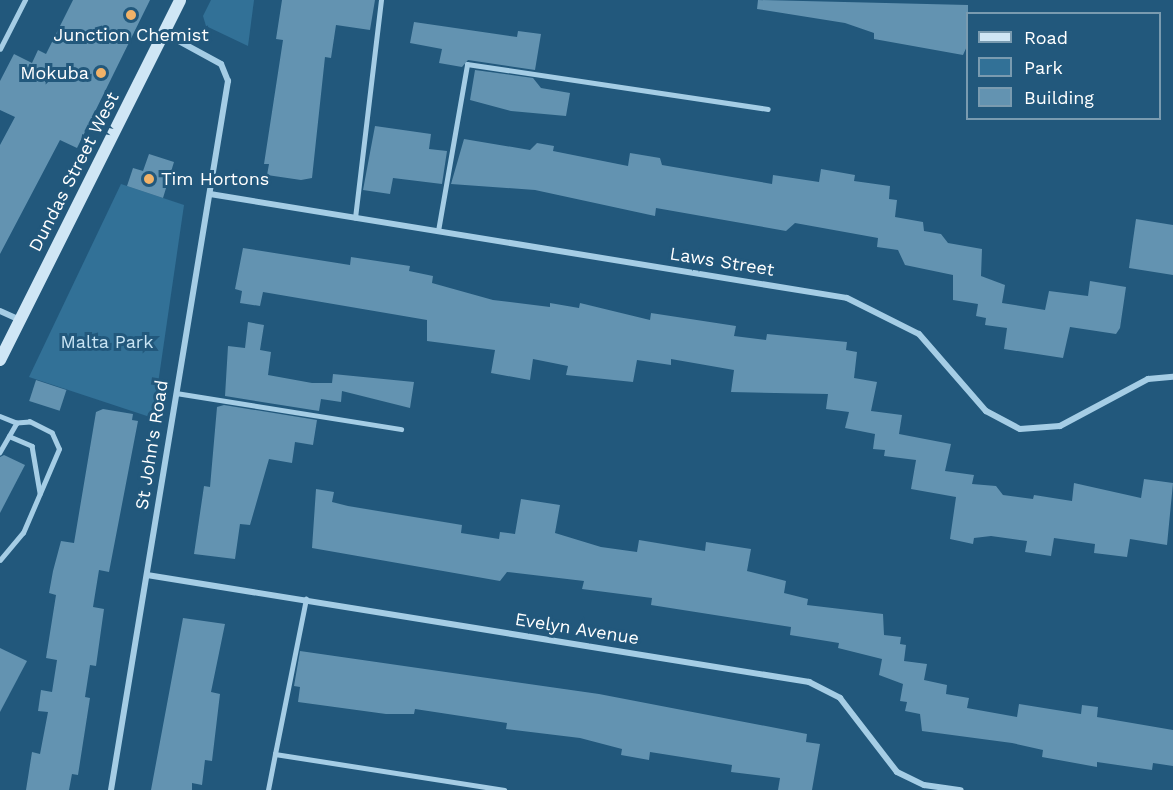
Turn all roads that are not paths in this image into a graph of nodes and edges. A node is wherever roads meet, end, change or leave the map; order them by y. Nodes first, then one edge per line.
1 (25, 0) edge
2 (180, 0) edge
3 (381, 0) edge
4 (164, 33) junction
5 (0, 49) edge
6 (768, 109) dead end
7 (210, 194) junction
8 (355, 218) junction
9 (438, 231) junction
10 (0, 311) edge
11 (20, 320) junction
12 (0, 360) edge
13 (1173, 377) edge
14 (175, 393) junction
15 (0, 416) edge
16 (17, 423) junction
17 (401, 429) dead end
18 (9, 436) junction
19 (0, 453) edge
20 (40, 496) junction
21 (0, 560) edge
22 (147, 575) junction
23 (306, 599) junction
24 (275, 754) junction
25 (111, 790) edge
26 (268, 790) edge
27 (504, 790) edge
28 (961, 790) edge

1 - 5 lane
2 - 4 main road, Dundas Street West
3 - 8 lane
4 - 7 street, St John's Road
4 - 11 main road, Dundas Street West
6 - 9 lane
7 - 8 street, Laws Street
7 - 14 street, St John's Road
8 - 9 street, Laws Street
9 - 13 street, Laws Street
10 - 11 street
11 - 12 main road, Dundas Street West
14 - 17 lane
14 - 22 street, St John's Road
15 - 16 lane
16 - 18 lane
16 - 20 lane
18 - 19 lane
18 - 20 lane
20 - 21 lane
22 - 23 street, Evelyn Avenue
22 - 25 street, St John's Road
23 - 24 lane
23 - 28 street, Evelyn Avenue
24 - 26 lane
24 - 27 lane

